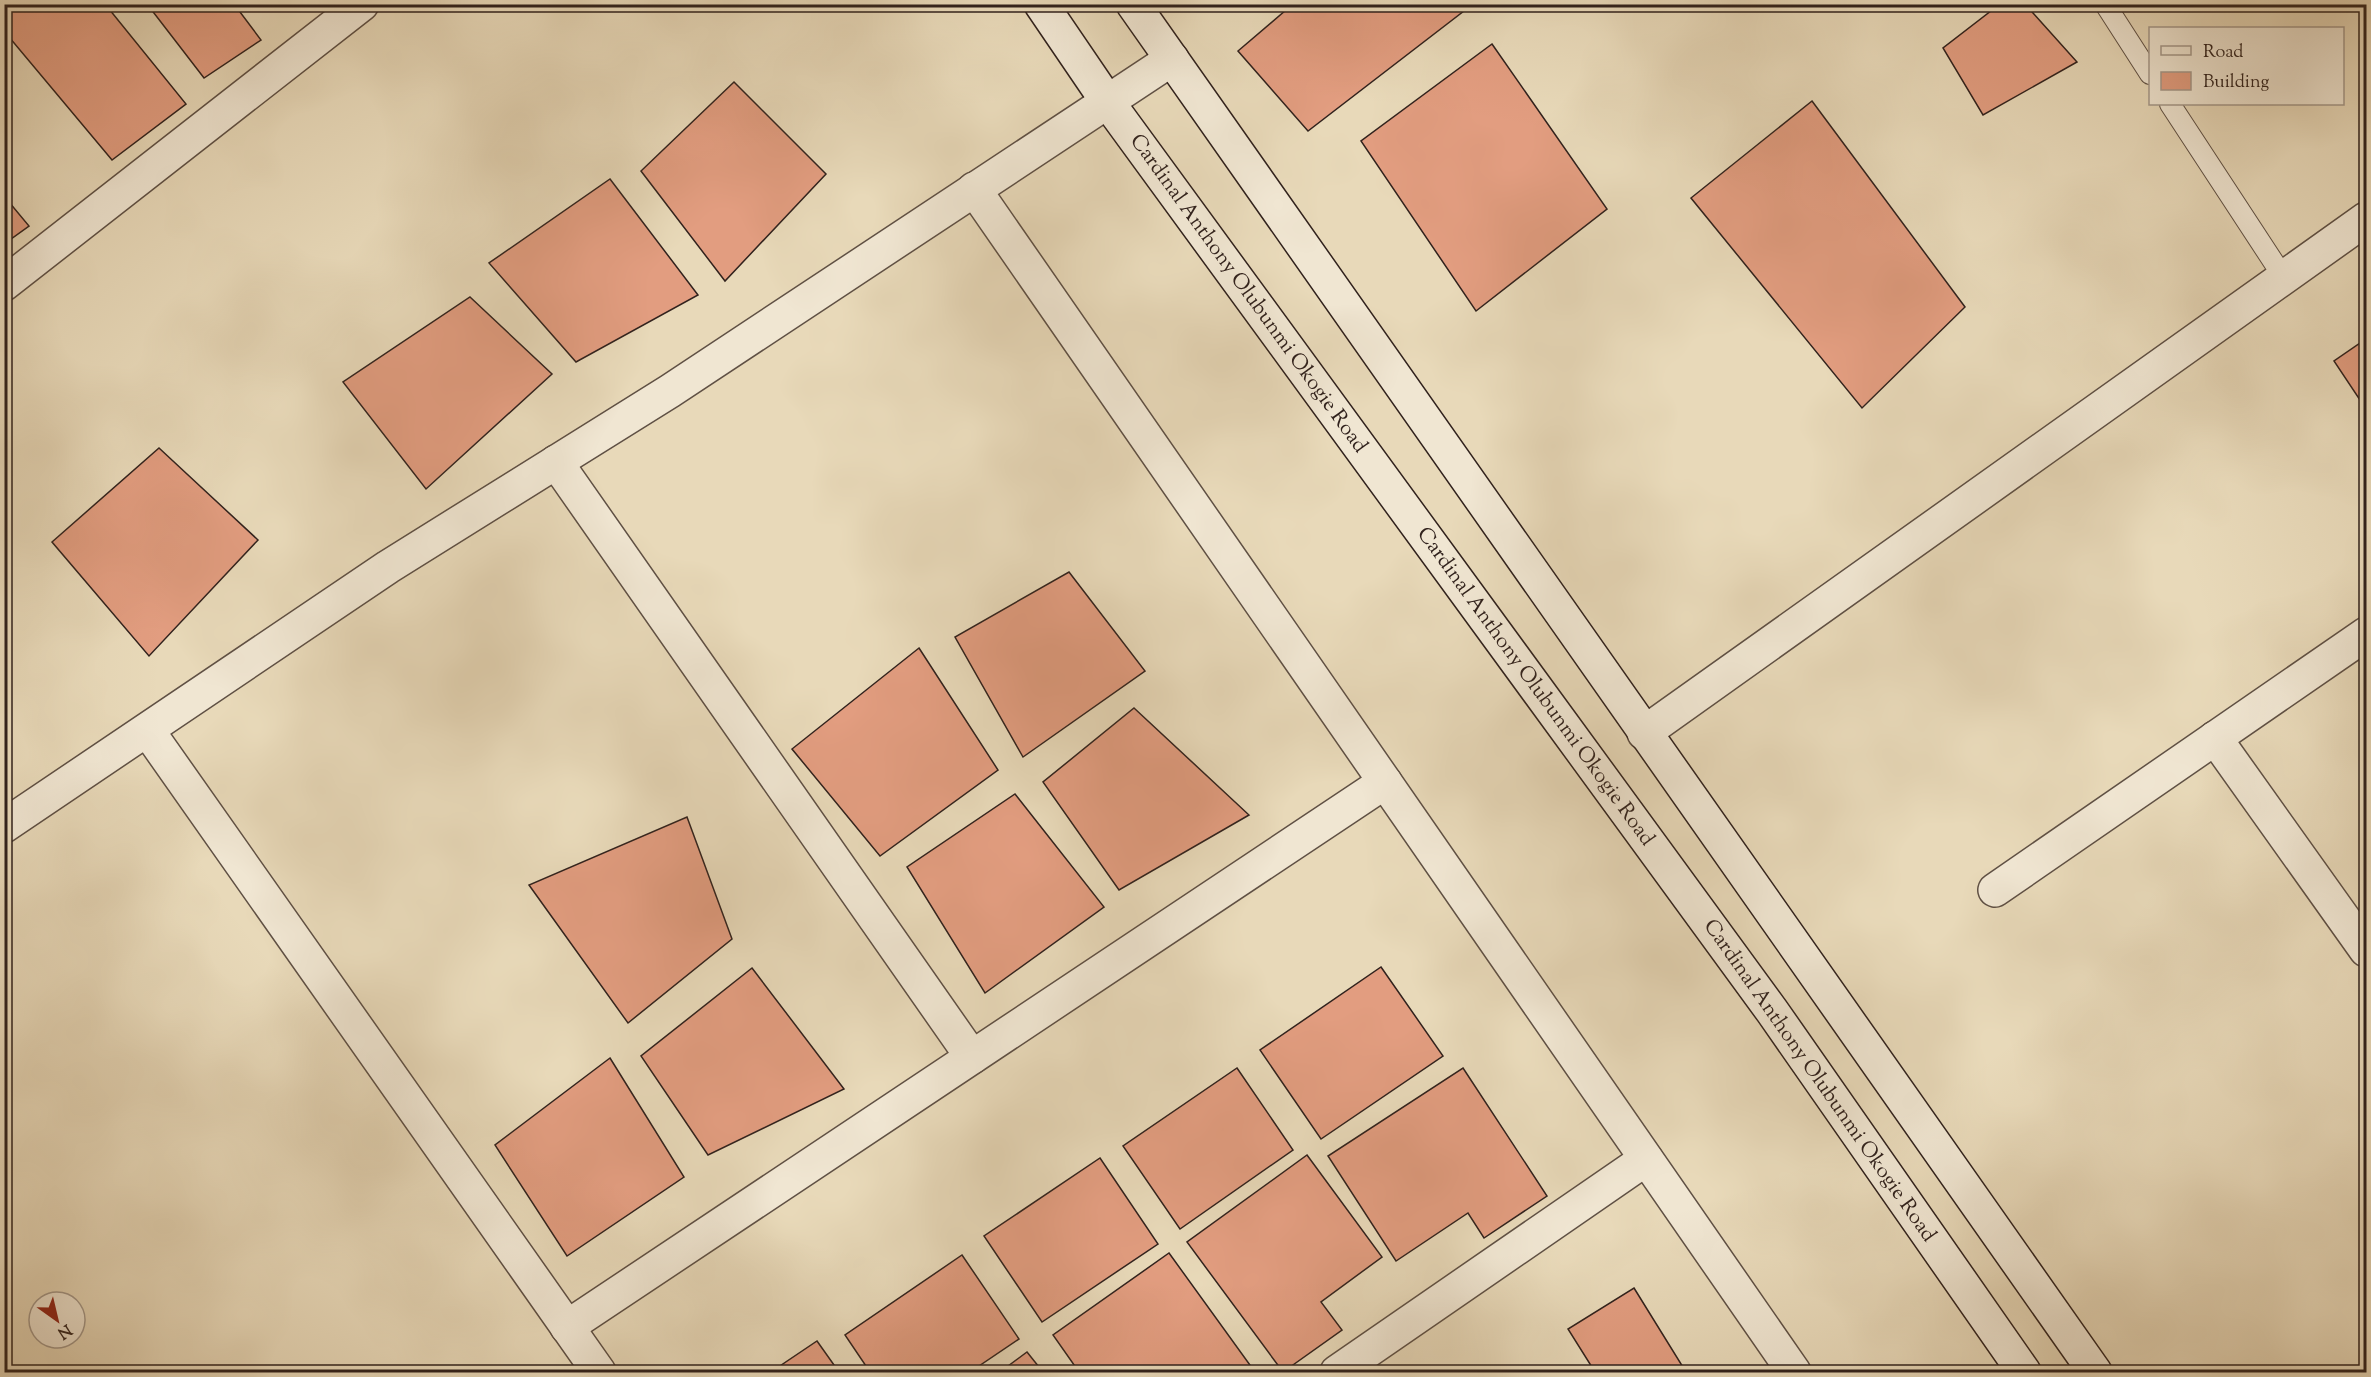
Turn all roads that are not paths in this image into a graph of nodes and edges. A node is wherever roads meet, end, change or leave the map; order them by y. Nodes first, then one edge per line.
1 (362, 4) edge
2 (1041, 4) edge
3 (1133, 4) edge
4 (2105, 4) edge
5 (1172, 59) junction
6 (2149, 71) edge
7 (1107, 101) junction
8 (2171, 105) edge
9 (974, 189) junction
10 (2367, 219) edge
11 (2284, 278) junction
12 (4, 284) edge
13 (556, 462) junction
14 (2367, 633) edge
15 (148, 731) junction
16 (1644, 733) junction
17 (2214, 738) junction
18 (1384, 782) junction
19 (4, 826) edge
20 (1995, 890) dead end
21 (2367, 950) edge
22 (972, 1057) junction
23 (1646, 1159) junction
24 (567, 1327) junction
25 (599, 1372) edge
26 (1337, 1372) edge
27 (1794, 1372) edge
28 (2024, 1372) edge
29 (2095, 1372) edge

1 - 12 street
2 - 7 street, Cardinal Anthony Olubunmi Okogie Road
3 - 5 street
4 - 6 lane
5 - 7 street
5 - 16 street
7 - 9 street
7 - 28 street, Cardinal Anthony Olubunmi Okogie Road
8 - 11 lane
9 - 13 street
9 - 18 street
10 - 11 street
11 - 16 street
13 - 15 street
13 - 22 street
14 - 17 street
15 - 19 street
15 - 24 street
16 - 29 street
17 - 20 street
17 - 21 street
18 - 22 street
18 - 23 street
22 - 24 street
23 - 26 street
23 - 27 street
24 - 25 street

